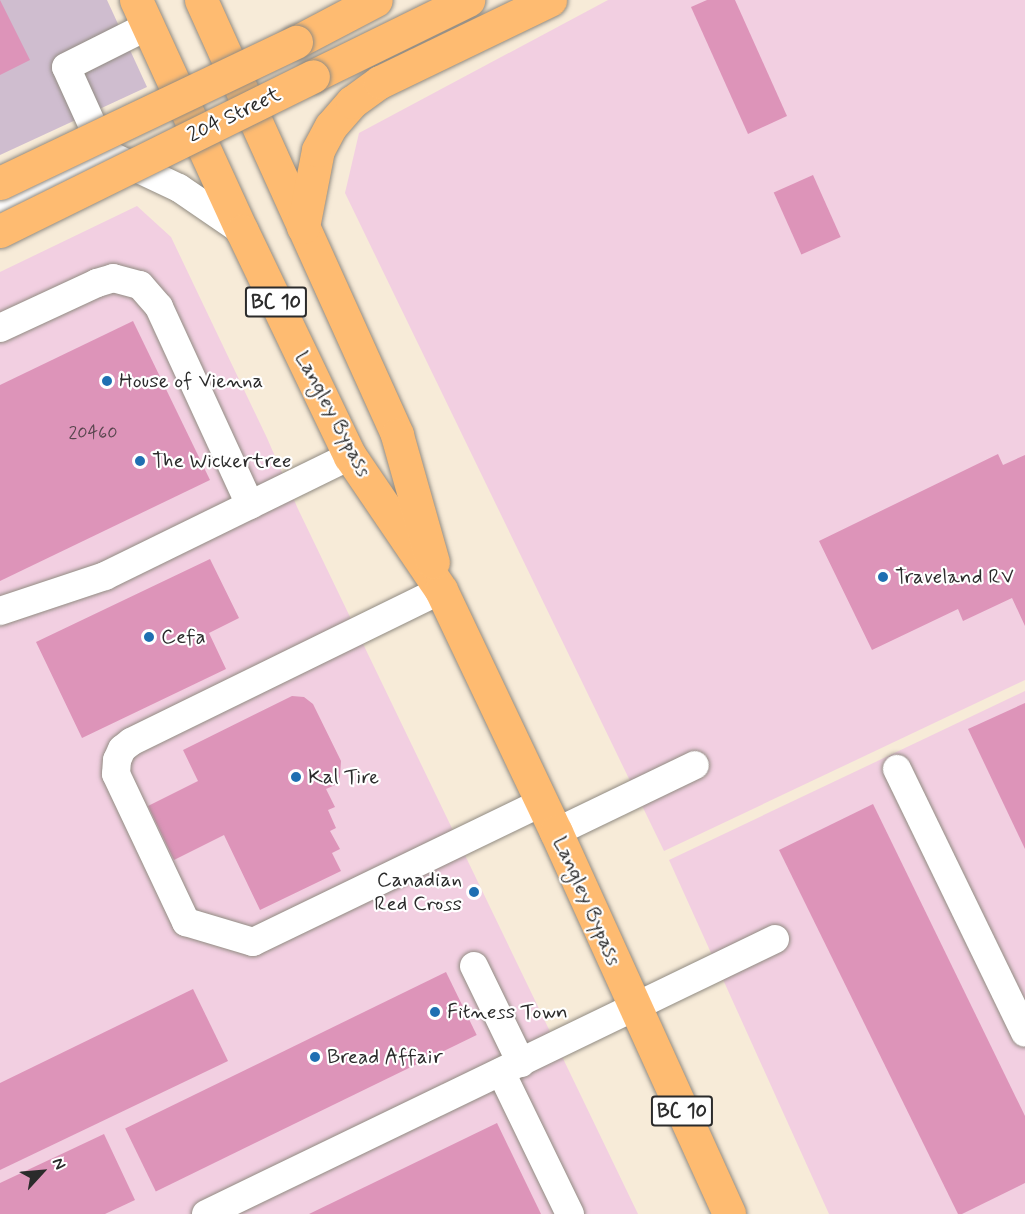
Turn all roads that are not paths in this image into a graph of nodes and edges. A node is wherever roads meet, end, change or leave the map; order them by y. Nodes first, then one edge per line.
1 (201, 0) edge
2 (376, 0) edge
3 (468, 0) edge
4 (550, 0) edge
5 (142, 13) edge
6 (105, 153) junction
7 (0, 183) edge
8 (0, 203) edge
9 (303, 227) junction
10 (0, 231) edge
11 (242, 231) junction
12 (2, 323) edge
13 (350, 456) junction
14 (250, 505) junction
15 (441, 590) junction
16 (0, 611) edge
17 (695, 765) dead end
18 (897, 769) dead end
19 (542, 802) junction
20 (556, 832) junction
21 (775, 939) dead end
22 (474, 966) dead end
23 (1018, 1000) edge
24 (635, 1008) junction
25 (1025, 1033) edge
26 (511, 1068) junction
27 (206, 1214) edge
28 (570, 1214) edge
29 (729, 1214) edge

1 - 9 main road, Langley Bypass / BC 10
2 - 7 main road, 204 Street, bridge
3 - 10 main road, 204 Street, bridge
4 - 9 main road
5 - 6 lane
5 - 11 main road, Langley Bypass / BC 10
6 - 8 lane
6 - 11 lane
9 - 15 main road, Langley Bypass / BC 10
11 - 13 main road, Langley Bypass / BC 10
12 - 14 lane
13 - 14 lane
13 - 15 main road, Langley Bypass / BC 10
14 - 16 lane
15 - 19 main road, Langley Bypass / BC 10
15 - 19 lane
17 - 20 lane
18 - 23 lane
19 - 20 main road, Langley Bypass / BC 10
20 - 24 main road, Langley Bypass / BC 10
21 - 24 lane
22 - 26 lane
23 - 25 lane
24 - 26 lane
24 - 29 main road, Langley Bypass / BC 10
26 - 27 lane
26 - 28 lane

